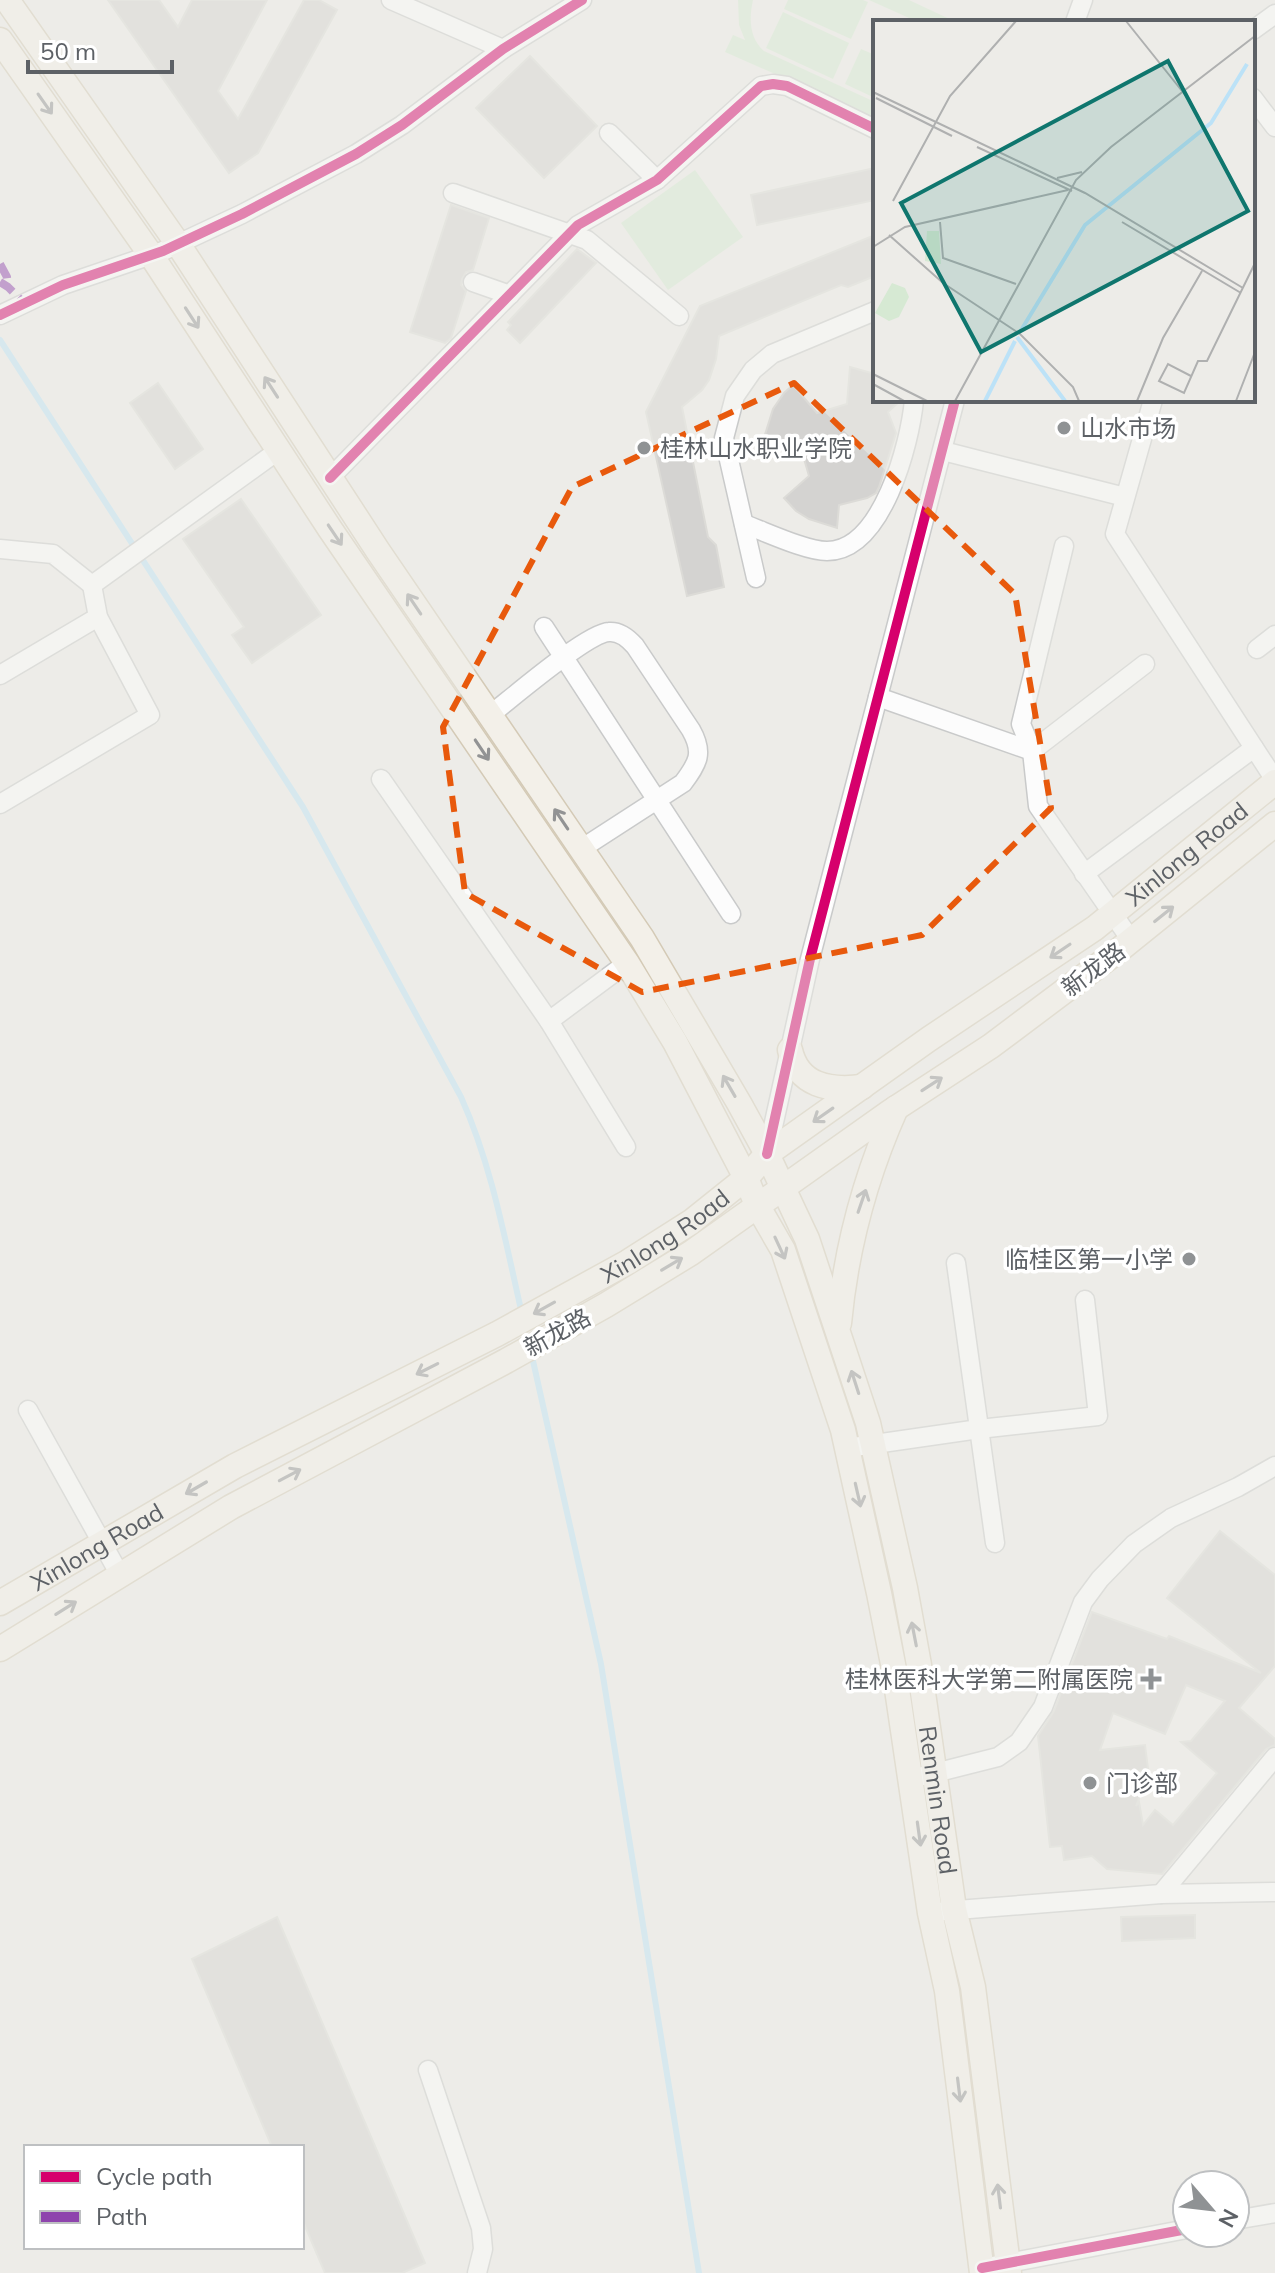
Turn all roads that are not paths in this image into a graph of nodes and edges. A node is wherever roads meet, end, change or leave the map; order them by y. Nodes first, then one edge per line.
1 (7, 0) edge
2 (391, 0) edge
3 (582, 0) edge
4 (1083, 0) edge
5 (1275, 14) edge
6 (1076, 20) edge
7 (1255, 29) edge
8 (0, 40) edge
9 (503, 49) junction
10 (1255, 101) edge
11 (1275, 127) edge
12 (873, 128) edge
13 (609, 133) dead end
14 (657, 180) junction
15 (453, 193) dead end
16 (570, 233) junction
17 (178, 244) junction
18 (151, 255) junction
19 (473, 282) dead end
20 (510, 295) junction
21 (873, 312) edge
22 (0, 315) edge
23 (679, 316) dead end
24 (914, 402) edge
25 (955, 402) edge
26 (1152, 402) edge
27 (279, 450) junction
28 (943, 451) junction
29 (330, 478) junction
30 (1125, 497) junction
31 (744, 524) junction
32 (1064, 546) dead end
33 (0, 549) edge
34 (756, 578) dead end
35 (92, 585) junction
36 (98, 617) junction
37 (544, 627) dead end
38 (1275, 635) edge
39 (1257, 649) dead end
40 (564, 658) junction
41 (1145, 664) dead end
42 (0, 675) edge
43 (878, 697) junction
44 (490, 715) junction
45 (1254, 748) junction
46 (1032, 751) junction
47 (381, 779) dead end
48 (1275, 781) edge
49 (657, 799) junction
50 (0, 804) edge
51 (1275, 824) edge
52 (581, 849) junction
53 (1084, 874) junction
54 (731, 914) dead end
55 (1112, 914) junction
56 (1131, 940) junction
57 (627, 963) junction
58 (549, 1021) junction
59 (790, 1050) junction
60 (862, 1087) junction
61 (897, 1108) junction
62 (626, 1147) dead end
63 (767, 1154) junction
64 (746, 1178) junction
65 (781, 1188) junction
66 (757, 1205) junction
67 (956, 1263) dead end
68 (1085, 1300) dead end
69 (838, 1333) junction
70 (28, 1410) dead end
71 (979, 1429) junction
72 (873, 1445) junction
73 (847, 1448) junction
74 (1275, 1466) edge
75 (102, 1543) junction
76 (995, 1543) dead end
77 (120, 1575) junction
78 (0, 1603) edge
79 (0, 1649) edge
80 (1275, 1757) edge
81 (936, 1774) junction
82 (911, 1778) junction
83 (1275, 1892) edge
84 (1161, 1894) junction
85 (954, 1909) junction
86 (930, 1913) junction
87 (428, 2070) dead end
88 (1275, 2213) edge
89 (1251, 2217) edge
90 (1171, 2232) edge
91 (1008, 2268) edge
92 (982, 2270) edge
93 (477, 2273) edge

1 - 17 main road, Renmin Road
2 - 9 street
3 - 9 street
4 - 6 street
5 - 7 street
8 -> 18 main road, Renmin Road
9 - 17 street
10 - 11 street
12 - 14 street
13 - 14 street
14 - 16 street
15 - 16 street
16 - 20 street
16 - 23 street
17 - 18 street
29 -> 17 main road, Renmin Road
18 - 22 street
18 -> 27 main road, Renmin Road
19 - 20 street
20 - 29 street
21 - 31 street
24 - 31 street
25 - 28 street
26 - 30 street
27 - 35 street
27 -> 57 main road, Renmin Road
28 - 30 street
28 - 43 street
44 -> 29 main road, Renmin Road
30 - 45 street
31 - 34 street
32 - 46 street
33 - 35 street
35 - 36 street
36 - 42 street
36 - 50 street
37 - 40 street
38 - 39 street
40 - 44 street
40 - 49 street
40 - 49 street
41 - 46 street
43 - 46 street
43 - 59 street
52 -> 44 main road, Renmin Road
45 - 48 street
45 - 53 street
46 - 53 street
47 - 58 street
48 - 55 main road, Xinlong Road
49 - 52 street
49 - 54 street
56 -> 51 main road, 新龙路
63 -> 52 main road, Renmin Road
53 - 55 street
55 - 56 street
55 -> 60 main road, Xinlong Road
61 -> 56 main road, 新龙路
57 - 58 street
57 - 64 main road, Renmin Road
58 - 62 street
59 - 60 main road
59 - 63 street
60 -> 63 main road, Xinlong Road
61 - 65 main road, 新龙路
69 -> 61 main road
63 - 64 main road, Xinlong Road
63 - 65 main road, Renmin Road
64 - 66 main road, Renmin Road
64 -> 75 main road, Xinlong Road
65 - 66 main road, 新龙路
65 - 69 main road, Renmin Road
66 -> 73 main road, Renmin Road
77 -> 66 main road, 新龙路
67 - 71 street
68 - 71 street
72 -> 69 main road, Renmin Road
70 - 75 street
71 - 72 street
71 - 76 street
72 - 73 street
81 -> 72 main road, Renmin Road
73 -> 82 main road, Renmin Road
74 - 81 street
75 - 77 street
75 - 78 main road, Xinlong Road
79 -> 77 main road, 新龙路
80 - 84 street
81 - 82 street
81 - 85 main road, Renmin Road
82 -> 86 main road, Renmin Road
83 - 84 street
84 - 85 street
85 - 86 street
91 -> 85 main road, Renmin Road
86 -> 92 main road, Renmin Road
87 - 93 street
88 - 89 street
90 - 91 street
91 - 92 street

